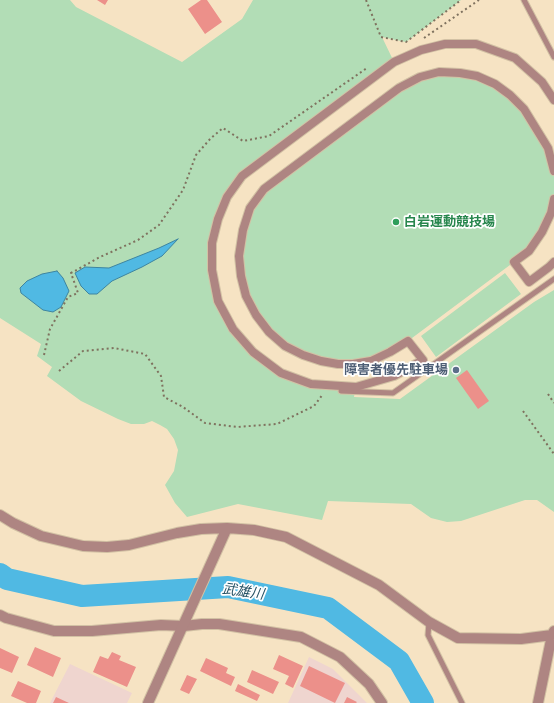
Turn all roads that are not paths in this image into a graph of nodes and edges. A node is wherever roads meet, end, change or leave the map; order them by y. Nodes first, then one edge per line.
1 (524, 0) edge
2 (554, 57) edge
3 (554, 100) edge
4 (554, 171) edge
5 (554, 199) edge
6 (554, 262) edge
7 (554, 279) edge
8 (341, 391) road end
9 (0, 515) edge
10 (227, 528) junction
11 (0, 615) edge
12 (429, 622) junction
13 (184, 626) junction
14 (553, 633) edge
15 (148, 703) edge
16 (382, 703) edge
17 (462, 703) edge
18 (538, 703) edge

1 - 2 lane
3 - 4 street
5 - 6 street
7 - 8 lane
9 - 10 street
10 - 12 street
10 - 13 street
11 - 13 street
12 - 14 street
12 - 17 lane
13 - 15 street
13 - 16 street
14 - 18 street

